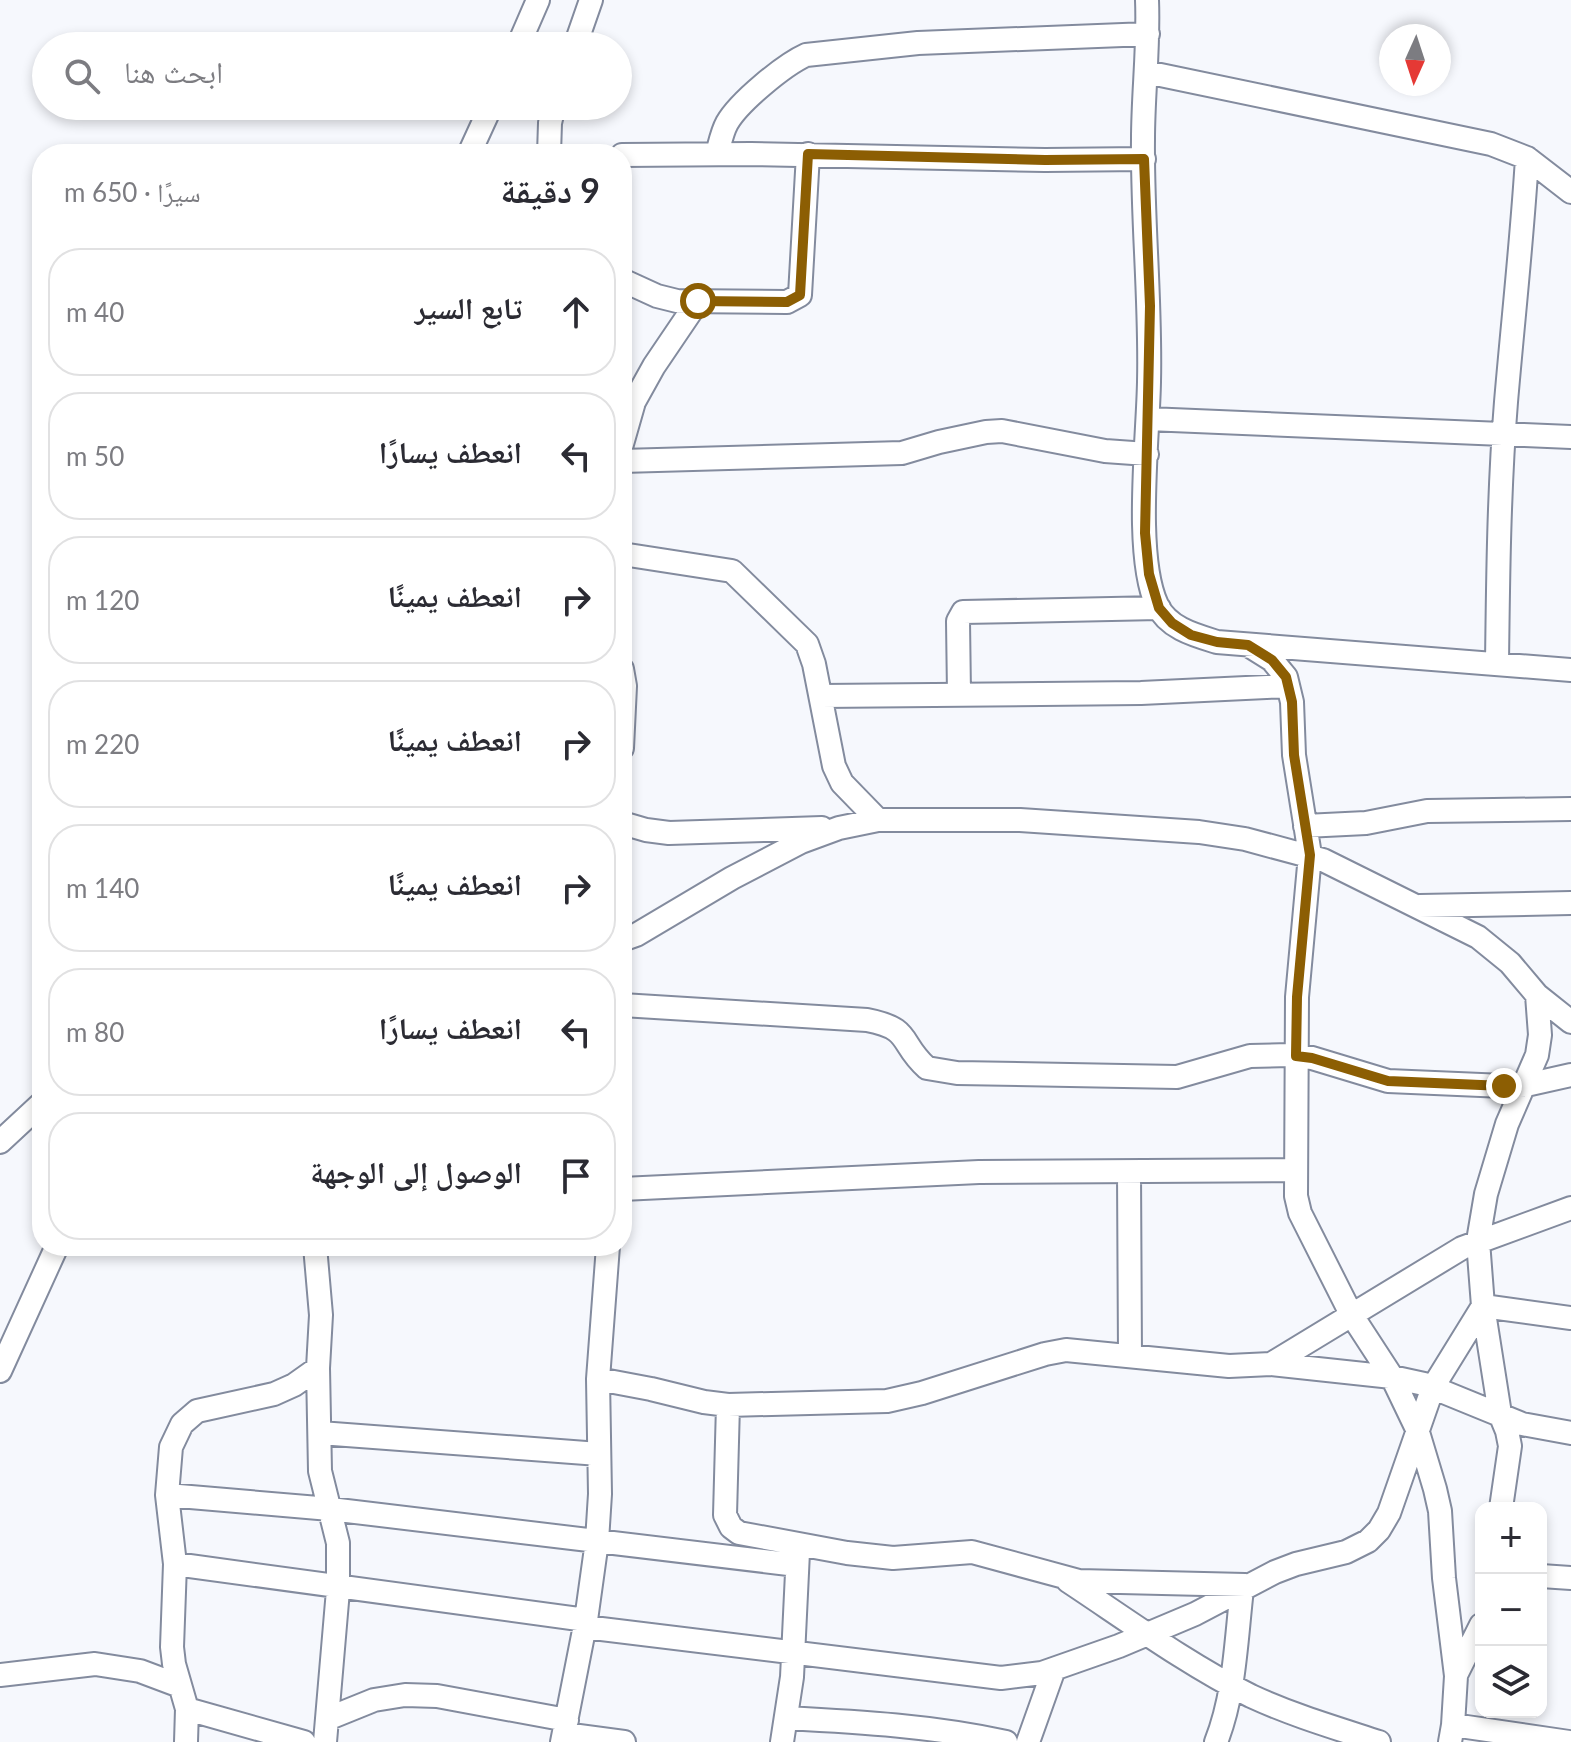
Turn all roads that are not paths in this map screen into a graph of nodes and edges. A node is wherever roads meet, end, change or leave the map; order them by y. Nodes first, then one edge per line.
1 (538, 0) edge
2 (591, 0) edge
3 (1147, 0) edge
4 (524, 32) edge
5 (580, 32) edge
6 (1148, 34) junction
7 (1146, 72) junction
8 (485, 120) edge
9 (551, 120) edge
10 (474, 144) edge
11 (549, 144) edge
12 (717, 154) junction
13 (808, 154) junction
14 (632, 155) edge
15 (1527, 158) junction
16 (1144, 159) junction
17 (1571, 192) edge
18 (632, 285) edge
19 (698, 301) junction
20 (632, 409) edge
21 (1148, 419) junction
22 (1504, 435) junction
23 (1571, 437) edge
24 (1147, 454) junction
25 (632, 461) edge
26 (632, 551) edge
27 (1159, 608) junction
28 (1248, 645) junction
29 (1497, 664) junction
30 (1571, 670) edge
31 (1288, 686) junction
32 (959, 694) junction
33 (821, 696) junction
34 (1571, 809) edge
35 (878, 820) junction
36 (632, 826) edge
37 (1305, 826) junction
38 (839, 828) junction
39 (1310, 855) junction
40 (1571, 903) edge
41 (1417, 906) junction
42 (632, 936) edge
43 (1537, 995) junction
44 (632, 1006) edge
45 (1571, 1022) edge
46 (1296, 1056) junction
47 (1571, 1075) edge
48 (1526, 1085) junction
49 (32, 1112) edge
50 (0, 1142) edge
51 (1294, 1170) junction
52 (1129, 1172) junction
53 (632, 1188) edge
54 (1571, 1208) edge
55 (1478, 1241) junction
56 (52, 1256) edge
57 (316, 1256) edge
58 (607, 1256) edge
59 (1483, 1306) junction
60 (1351, 1314) junction
61 (1571, 1318) edge
62 (1130, 1356) junction
63 (1271, 1364) junction
64 (318, 1368) junction
65 (0, 1371) edge
66 (1392, 1377) junction
67 (598, 1379) junction
68 (1433, 1387) junction
69 (728, 1405) junction
70 (1500, 1414) junction
71 (1417, 1429) junction
72 (320, 1433) junction
73 (1571, 1433) edge
74 (599, 1454) junction
75 (167, 1495) junction
76 (1502, 1502) edge
77 (330, 1509) junction
78 (597, 1541) junction
79 (798, 1555) junction
80 (175, 1564) junction
81 (1547, 1576) edge
82 (1063, 1578) junction
83 (1571, 1578) edge
84 (338, 1585) junction
85 (1246, 1587) junction
86 (585, 1624) junction
87 (1149, 1634) junction
88 (1475, 1637) edge
89 (793, 1654) junction
90 (1054, 1669) junction
91 (0, 1675) edge
92 (1456, 1676) junction
93 (1231, 1684) junction
94 (180, 1686) junction
95 (187, 1709) junction
96 (786, 1718) junction
97 (327, 1719) junction
98 (564, 1732) edge
99 (1452, 1734) edge
100 (186, 1742) edge
101 (304, 1742) edge
102 (325, 1742) edge
103 (624, 1742) edge
104 (782, 1742) edge
105 (1006, 1742) edge
106 (1028, 1742) edge
107 (1216, 1742) edge
108 (1379, 1742) edge
109 (1569, 1742) edge

1 - 4 street
2 - 5 street
3 - 6 street
6 - 7 street
6 - 12 street
7 - 15 street
7 - 16 street
8 - 10 street
9 - 11 street
12 - 13 street
12 - 14 street
13 - 16 street
13 - 19 street
15 - 17 street
15 - 22 street
16 - 21 street
18 - 19 street
19 - 20 street
21 - 22 street
21 - 24 street
22 - 23 street
22 - 29 street
24 - 25 street
24 - 27 street
26 - 33 street
27 - 28 street
27 - 32 street
28 - 29 street
28 - 31 street
29 - 30 street
31 - 32 street
31 - 37 street
32 - 33 street
33 - 35 street
34 - 37 street
35 - 38 street
35 - 39 street
36 - 38 street
37 - 39 street
38 - 42 street
39 - 41 street
39 - 46 street
40 - 41 street
41 - 43 street
43 - 45 street
43 - 48 street
44 - 46 street
46 - 48 street
46 - 51 street
47 - 48 street
48 - 55 street
49 - 50 street
51 - 52 street
51 - 60 street
52 - 53 street
52 - 62 street
54 - 55 street
55 - 59 street
55 - 60 street
56 - 65 street
57 - 64 street
58 - 67 street
59 - 61 street
59 - 68 street
59 - 70 street
60 - 63 street
60 - 66 street
62 - 63 street
62 - 69 street
63 - 66 street
64 - 72 street
64 - 75 street
66 - 68 street
66 - 71 street
67 - 69 street
67 - 74 street
68 - 70 street
68 - 71 street
69 - 79 street
70 - 73 street
70 - 76 street
71 - 85 street
71 - 92 street
72 - 74 street
72 - 77 street
74 - 78 street
75 - 77 street
75 - 80 street
77 - 78 street
77 - 84 street
78 - 79 street
78 - 86 street
79 - 82 street
79 - 89 street
80 - 84 street
80 - 94 street
81 - 83 street
82 - 85 street
82 - 87 street
84 - 86 street
84 - 97 street
85 - 87 street
85 - 93 street
86 - 89 street
86 - 98 street
87 - 90 street
87 - 93 street
88 - 92 street
89 - 90 street
89 - 96 street
90 - 106 street
91 - 94 street
92 - 99 street
93 - 107 street
93 - 108 street
94 - 95 street
95 - 100 street
95 - 101 street
96 - 104 street
96 - 105 street
97 - 98 street
97 - 102 street
98 - 103 street
99 - 109 street

